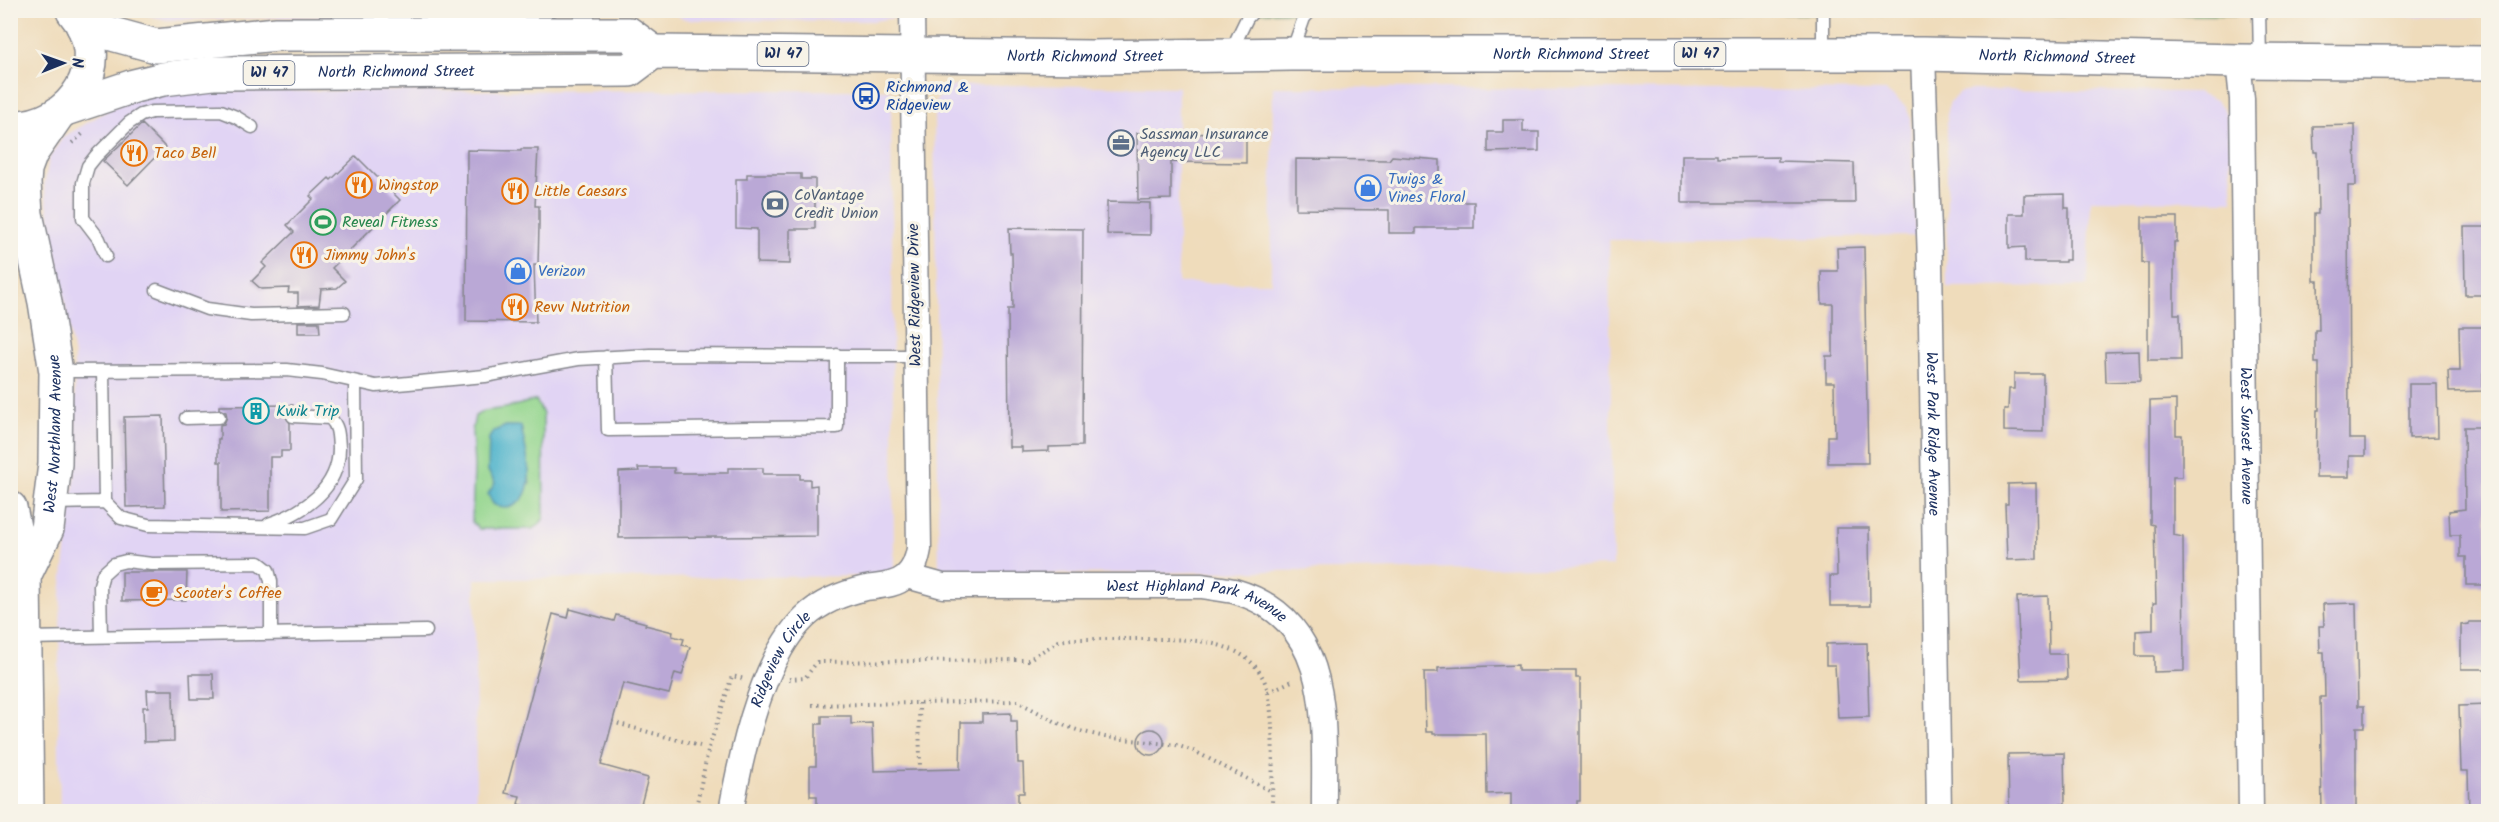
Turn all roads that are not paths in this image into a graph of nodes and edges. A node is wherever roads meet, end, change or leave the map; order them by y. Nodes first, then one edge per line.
1 (912, 10) edge
2 (1254, 10) edge
3 (1311, 10) edge
4 (1823, 10) edge
5 (2259, 10) edge
6 (77, 15) edge
7 (381, 22) edge
8 (653, 52) junction
9 (1291, 54) junction
10 (1823, 54) junction
11 (1923, 54) junction
12 (912, 55) junction
13 (1229, 55) junction
14 (2249, 61) junction
15 (2488, 63) edge
16 (62, 112) junction
17 (10, 127) edge
18 (252, 127) dead end
19 (106, 256) dead end
20 (156, 290) dead end
21 (344, 313) dead end
22 (837, 355) junction
23 (916, 356) junction
24 (606, 357) junction
25 (104, 371) junction
26 (56, 372) junction
27 (355, 382) junction
28 (293, 416) dead end
29 (219, 417) dead end
30 (186, 418) dead end
31 (105, 502) junction
32 (50, 503) junction
33 (10, 508) edge
34 (257, 529) junction
35 (17, 576) edge
36 (907, 576) junction
37 (426, 631) dead end
38 (271, 633) junction
39 (101, 637) junction
40 (25, 638) junction
41 (27, 812) edge
42 (731, 812) edge
43 (1324, 812) edge
44 (1939, 812) edge
45 (2252, 812) edge

1 - 12 street, West Ridgeview Drive
2 - 13 lane
3 - 9 lane
4 - 10 lane
5 - 14 lane
6 - 7 main road, WI 47
6 - 16 main road, West Northland Avenue
7 - 8 main road, WI 47
8 - 12 main road, North Richmond Street / WI 47
8 - 16 main road, North Richmond Street / WI 47
9 - 10 main road, North Richmond Street / WI 47
9 - 13 main road, North Richmond Street / WI 47
10 - 11 main road, North Richmond Street / WI 47
11 - 14 main road, North Richmond Street / WI 47
11 - 44 street, West Park Ridge Avenue
12 - 13 main road, North Richmond Street / WI 47
12 - 23 street, West Ridgeview Drive
14 - 15 main road, North Richmond Street / WI 47
14 - 45 street, West Sunset Avenue
16 - 17 main road, North Richmond Street
16 - 26 main road, West Northland Avenue
18 - 19 lane
20 - 21 lane
22 - 23 lane
22 - 24 lane
22 - 24 lane
23 - 36 street, West Ridgeview Drive
24 - 27 lane
25 - 26 lane
25 - 27 lane
25 - 31 lane
26 - 32 main road, West Northland Avenue
27 - 34 lane
28 - 34 lane
29 - 30 lane
31 - 32 lane
31 - 34 lane
32 - 35 main road, West Northland Avenue
33 - 35 main road, West Northland Avenue
35 - 40 main road, West Northland Avenue
36 - 42 street, Ridgeview Circle
36 - 43 street, West Highland Park Avenue
37 - 38 lane
38 - 39 lane
38 - 39 lane
39 - 40 lane
40 - 41 main road, West Northland Avenue

